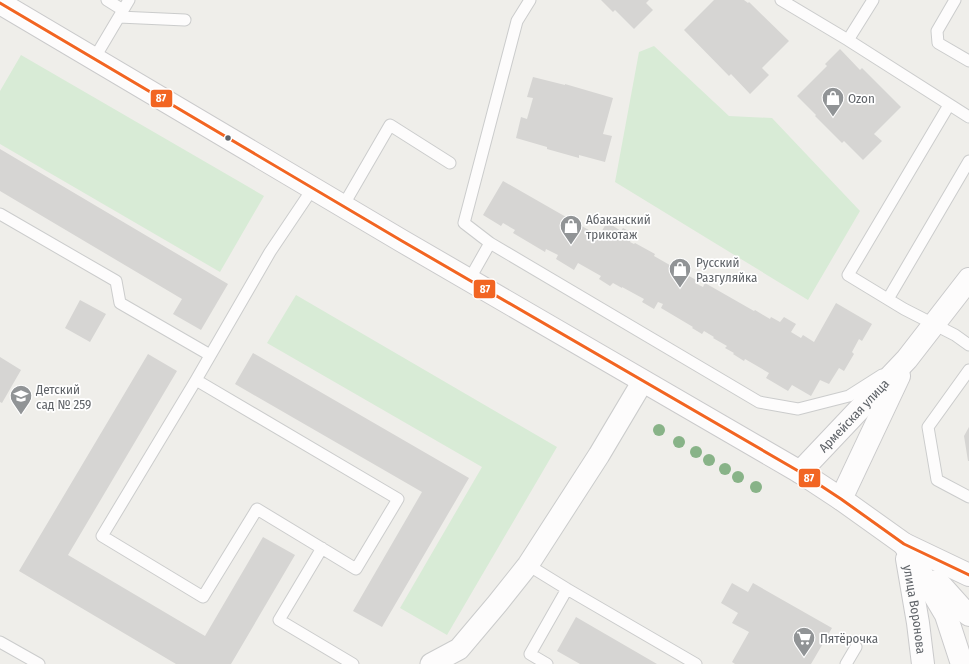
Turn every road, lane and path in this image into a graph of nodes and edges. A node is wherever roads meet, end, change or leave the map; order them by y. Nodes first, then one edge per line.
1 (107, 0) edge
2 (129, 0) edge
3 (530, 0) edge
4 (781, 0) edge
5 (873, 0) edge
6 (955, 0) edge
7 (0, 3) edge
8 (121, 14) junction
9 (184, 20) dead end
10 (848, 40) junction
11 (94, 59) junction
12 (969, 61) edge
13 (949, 105) junction
14 (969, 117) edge
15 (969, 161) edge
16 (450, 163) dead end
17 (313, 188) junction
18 (343, 206) junction
19 (0, 214) edge
20 (490, 243) junction
21 (969, 279) edge
22 (469, 280) junction
23 (888, 299) junction
24 (934, 324) junction
25 (969, 345) edge
26 (210, 355) junction
27 (908, 359) junction
28 (969, 370) edge
29 (196, 380) junction
30 (643, 381) junction
31 (800, 472) junction
32 (969, 497) edge
33 (841, 499) junction
34 (904, 544) junction
35 (322, 548) junction
36 (528, 565) junction
37 (969, 575) edge
38 (567, 589) junction
39 (969, 615) edge
40 (0, 642) edge
41 (856, 647) dead end
42 (39, 664) edge
43 (353, 664) edge
44 (431, 664) edge
45 (547, 664) edge
46 (696, 664) edge
47 (846, 664) edge
48 (923, 664) edge
49 (962, 664) edge

1 - 8 lane
2 - 8 lane
3 - 20 lane
4 - 10 lane
5 - 10 lane
6 - 12 lane
7 - 11 main road
8 - 9 lane
8 - 11 lane
10 - 13 lane
11 - 17 main road
13 - 14 lane
13 - 23 lane
15 - 23 lane
16 - 18 lane
17 - 18 main road
17 - 26 lane
18 - 22 main road
19 - 26 lane
20 - 22 lane
20 - 27 lane
21 - 24 main road, Армейская улица
22 - 30 main road
23 - 24 lane
24 - 25 lane
24 - 27 main road, Армейская улица
26 - 29 lane
27 - 31 main road, Армейская улица
27 - 33 main road, Армейская улица
28 - 32 lane
29 - 35 lane
29 - 35 lane
30 - 31 main road
30 - 36 street
31 - 33 main road
33 - 34 main road
34 - 37 main road
34 - 39 main road
34 - 48 main road, улица Воронова
34 - 49 main road, улица Воронова
35 - 43 lane
36 - 38 lane
36 - 44 street
38 - 45 lane
38 - 46 lane
40 - 42 lane
41 - 47 lane

